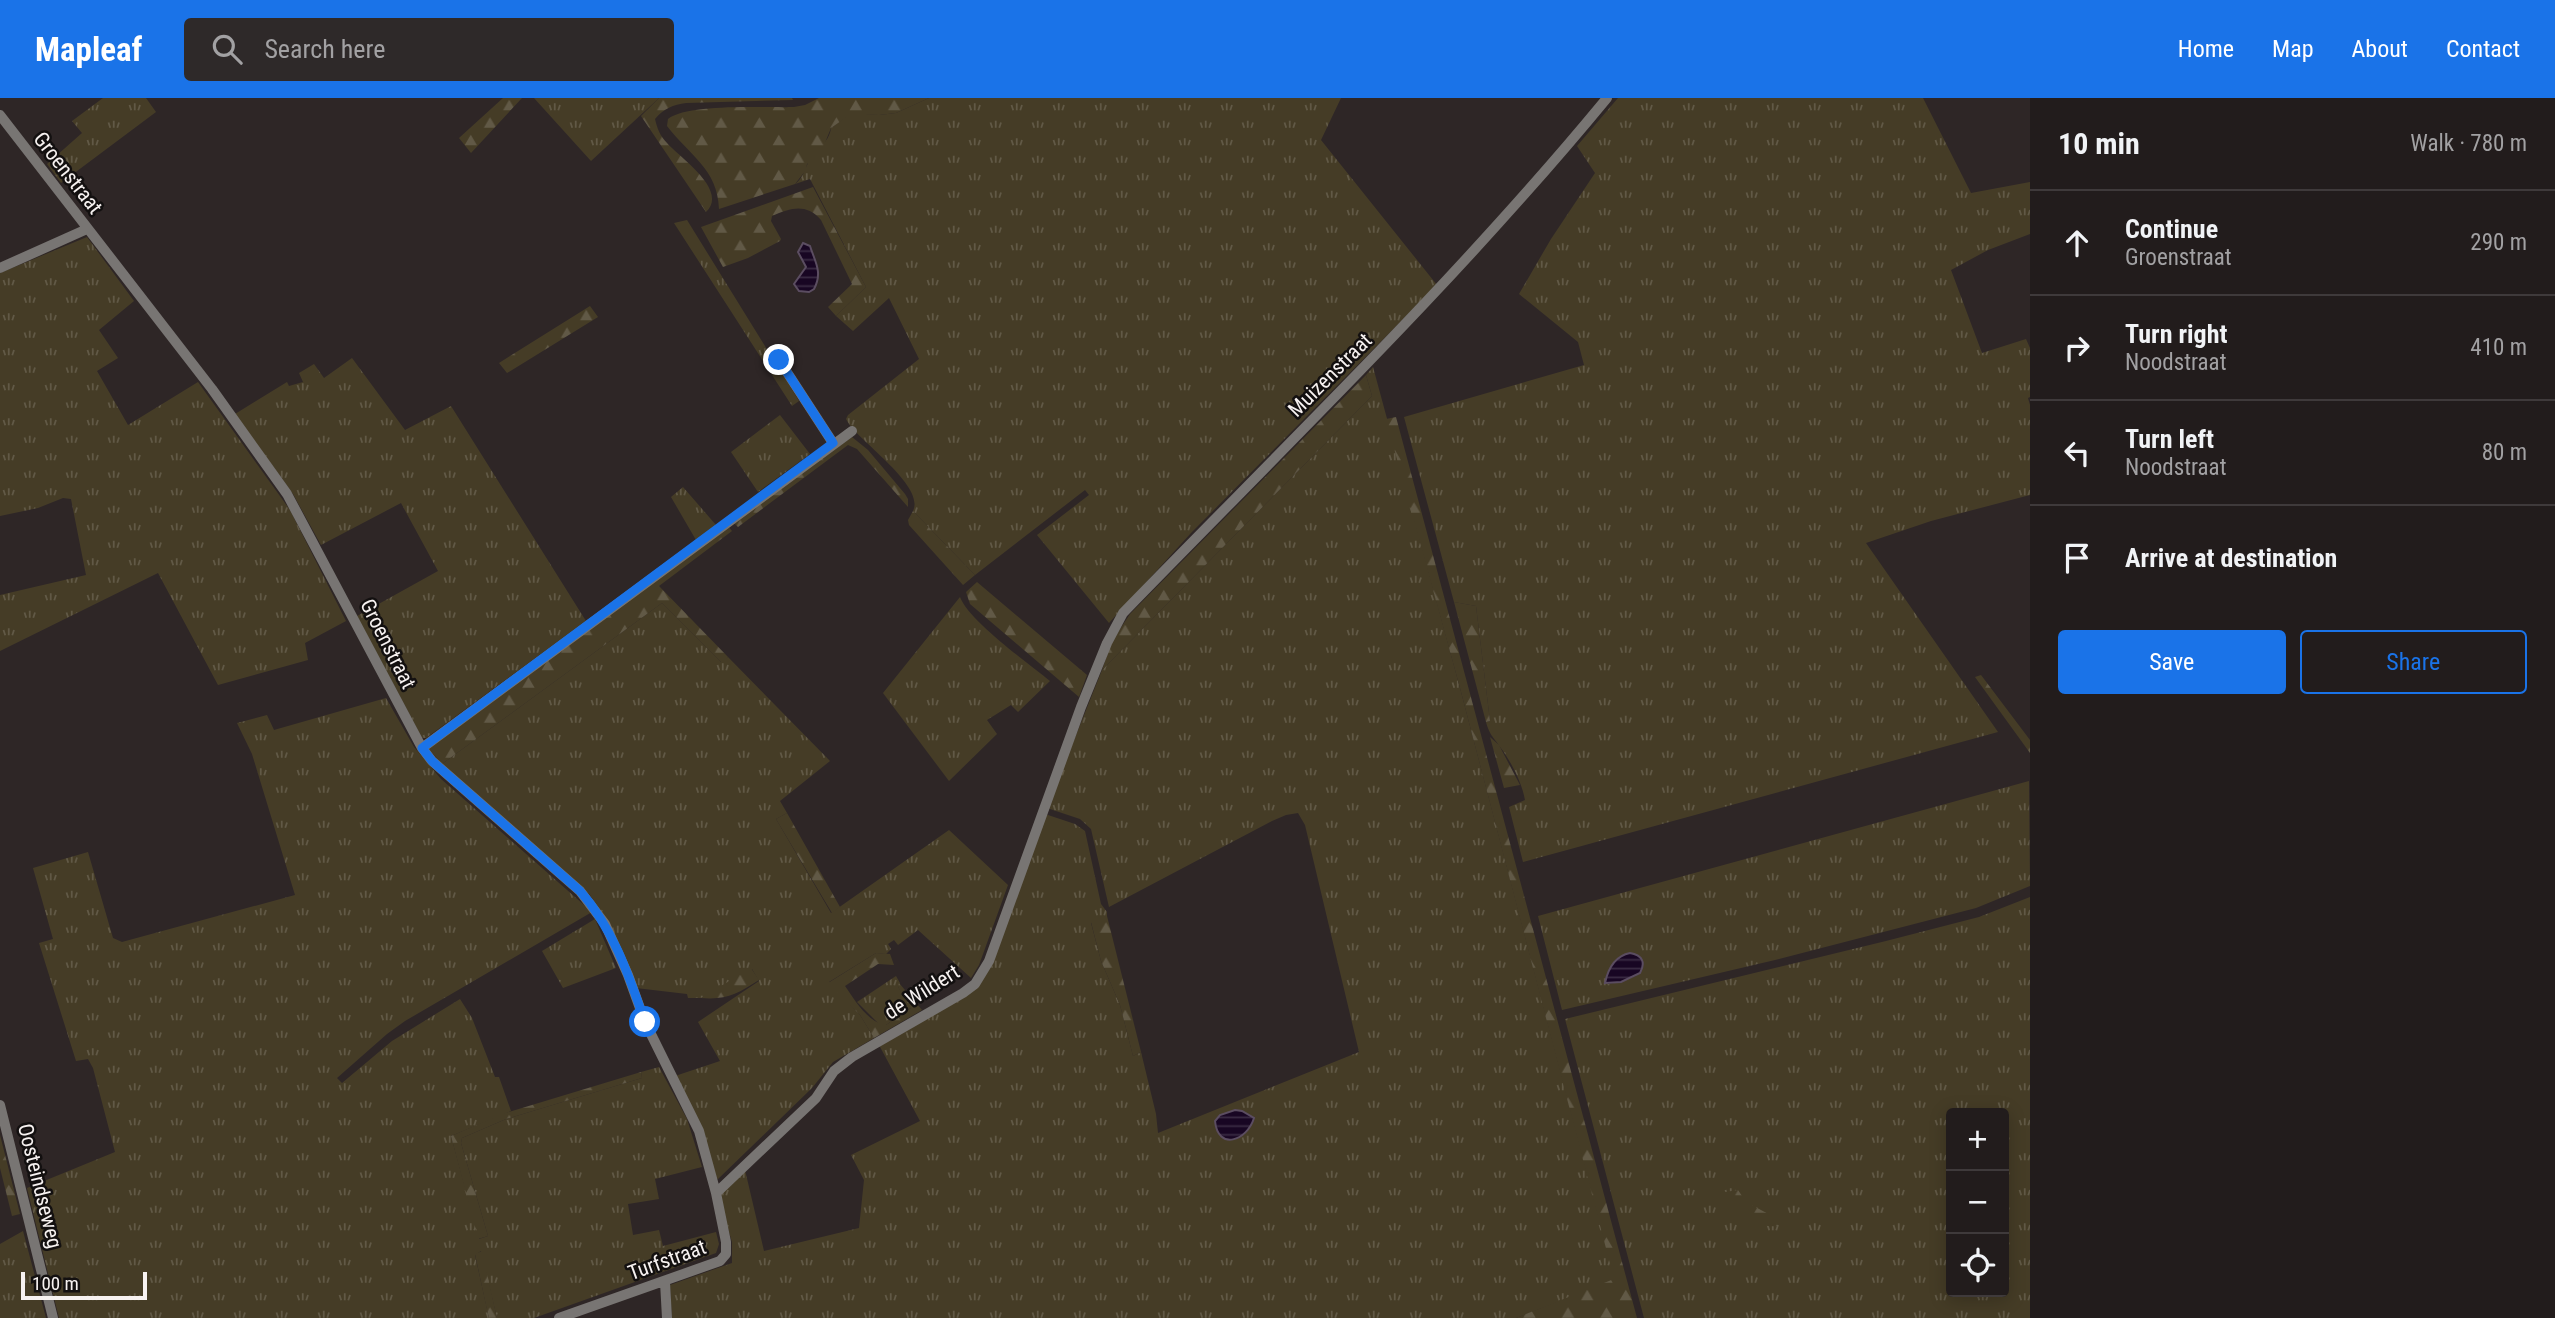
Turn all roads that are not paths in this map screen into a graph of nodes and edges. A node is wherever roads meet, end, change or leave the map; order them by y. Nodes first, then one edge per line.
1 (1607, 98) edge
2 (0, 116) edge
3 (87, 229) junction
4 (0, 268) edge
5 (779, 360) dead end
6 (852, 431) dead end
7 (833, 443) junction
8 (1090, 684) joint
9 (422, 748) junction
10 (0, 1105) edge
11 (716, 1193) junction
12 (665, 1282) junction
13 (53, 1318) edge
14 (559, 1318) edge
15 (667, 1318) edge

1 - 8 street, Muizenstraat
2 - 3 street, Groenstraat
3 - 4 street
3 - 9 street, Groenstraat
5 - 7 street
6 - 7 street
7 - 9 street
8 - 11 street, de Wildert
9 - 11 street, Groenstraat
10 - 13 street, Oosteindseweg
11 - 12 street, Turfstraat
12 - 14 street, Turfstraat
12 - 15 street

